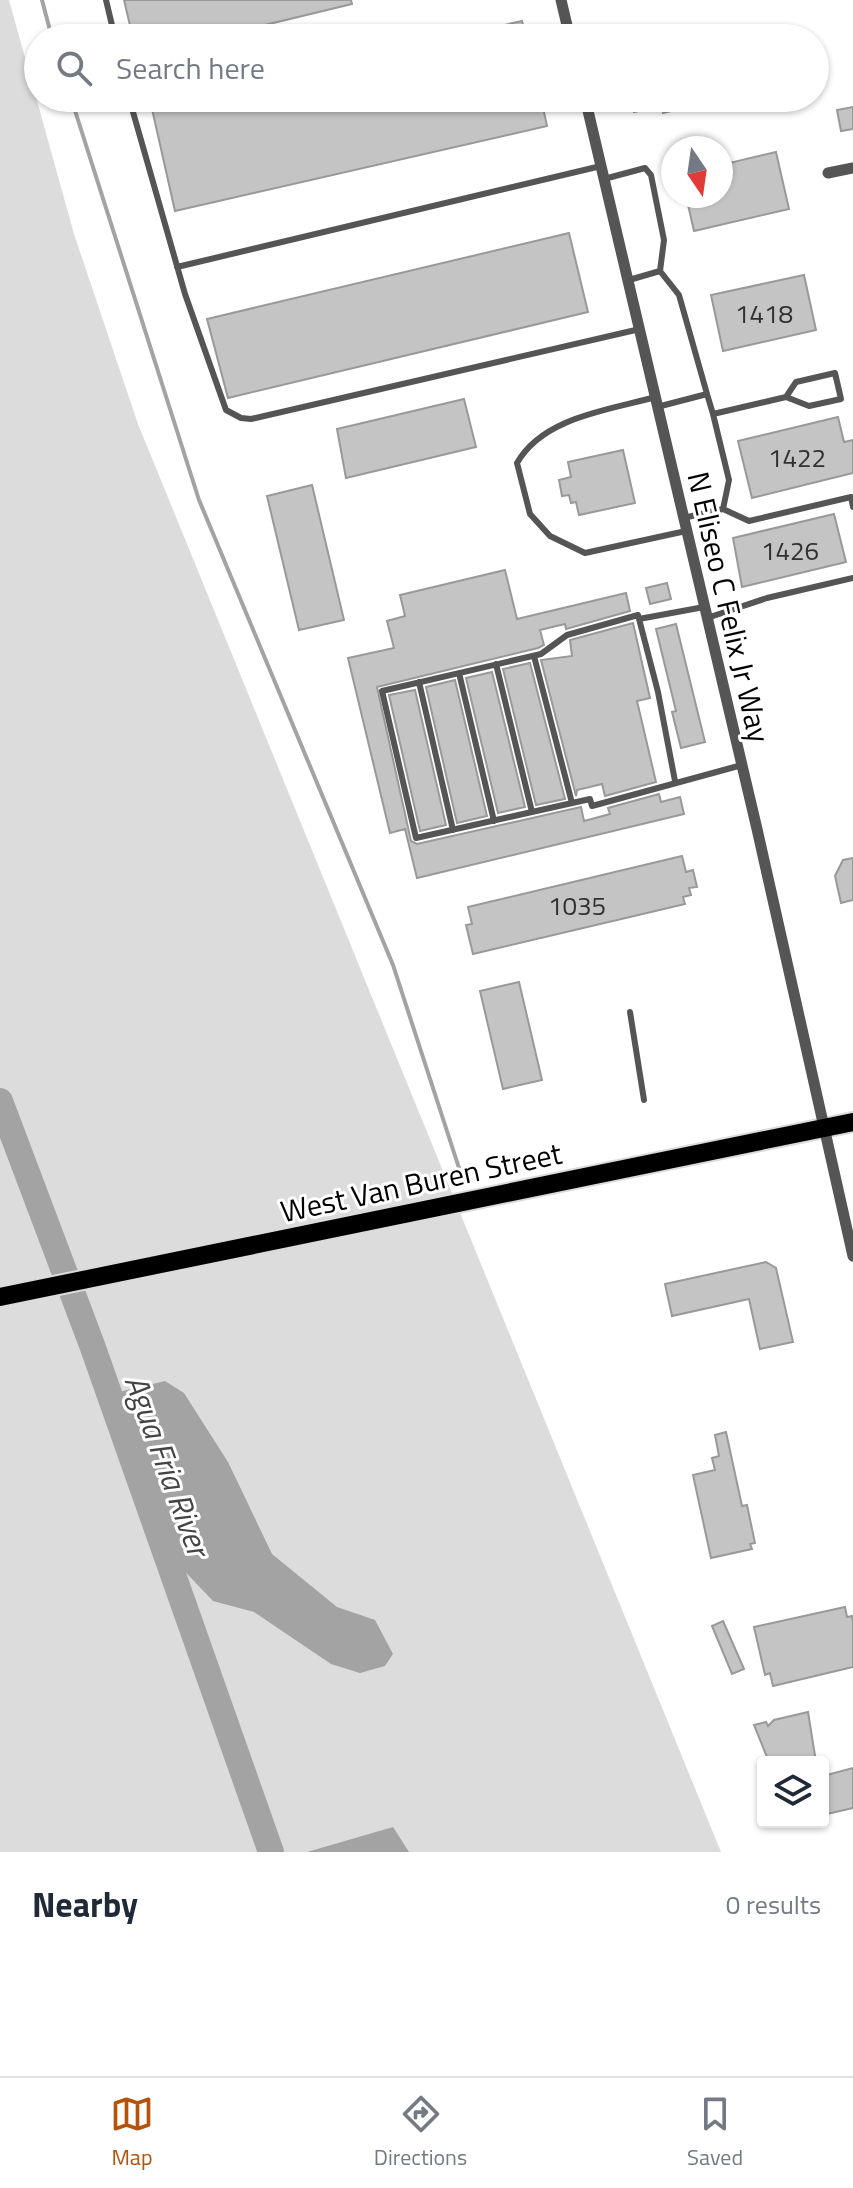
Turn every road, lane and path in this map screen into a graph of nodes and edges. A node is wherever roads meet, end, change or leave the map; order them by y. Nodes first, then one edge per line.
1 (106, 0) edge
2 (561, 0) edge
3 (112, 24) edge
4 (567, 24) edge
5 (133, 112) edge
6 (588, 112) edge
7 (853, 168) edge
8 (602, 172) junction
9 (828, 173) dead end
10 (177, 267) junction
11 (660, 271) junction
12 (628, 280) junction
13 (640, 329) junction
14 (707, 394) junction
15 (786, 397) junction
16 (656, 402) junction
17 (713, 414) junction
18 (853, 507) edge
19 (723, 509) junction
20 (683, 518) junction
21 (686, 531) junction
22 (853, 578) edge
23 (705, 612) junction
24 (639, 619) junction
25 (534, 656) junction
26 (496, 664) junction
27 (459, 673) junction
28 (419, 682) junction
29 (742, 765) junction
30 (675, 781) junction
31 (572, 803) junction
32 (532, 812) junction
33 (494, 821) junction
34 (453, 830) junction
35 (630, 1012) dead end
36 (644, 1100) dead end
37 (853, 1122) edge
38 (824, 1128) junction
39 (853, 1256) edge
40 (0, 1297) edge

1 - 3 lane
2 - 4 street
5 - 10 lane
6 - 8 street, N Eliseo C Felix Jr Way
7 - 9 street
8 - 10 lane
8 - 11 lane
8 - 12 street, N Eliseo C Felix Jr Way
10 - 13 lane
11 - 12 lane
11 - 14 lane
12 - 13 street, N Eliseo C Felix Jr Way
13 - 16 street, N Eliseo C Felix Jr Way
14 - 16 lane
14 - 17 lane
15 - 15 lane
15 - 17 lane
16 - 20 street, N Eliseo C Felix Jr Way
16 - 21 lane
17 - 19 lane
18 - 19 lane
19 - 20 lane
20 - 21 street, N Eliseo C Felix Jr Way
21 - 23 street, N Eliseo C Felix Jr Way
22 - 23 lane
23 - 24 lane
23 - 29 street, N Eliseo C Felix Jr Way
24 - 25 lane
24 - 30 lane
25 - 26 lane
25 - 31 lane
26 - 27 lane
26 - 32 lane
27 - 28 lane
27 - 33 lane
28 - 34 lane
28 - 34 lane
29 - 30 lane
29 - 38 street, N Eliseo C Felix Jr Way
30 - 31 lane
31 - 32 lane
32 - 33 lane
33 - 34 lane
35 - 36 lane
37 - 38 main road, West Van Buren Street
38 - 39 street, N Eliseo C Felix Jr Way
38 - 40 main road, West Van Buren Street

